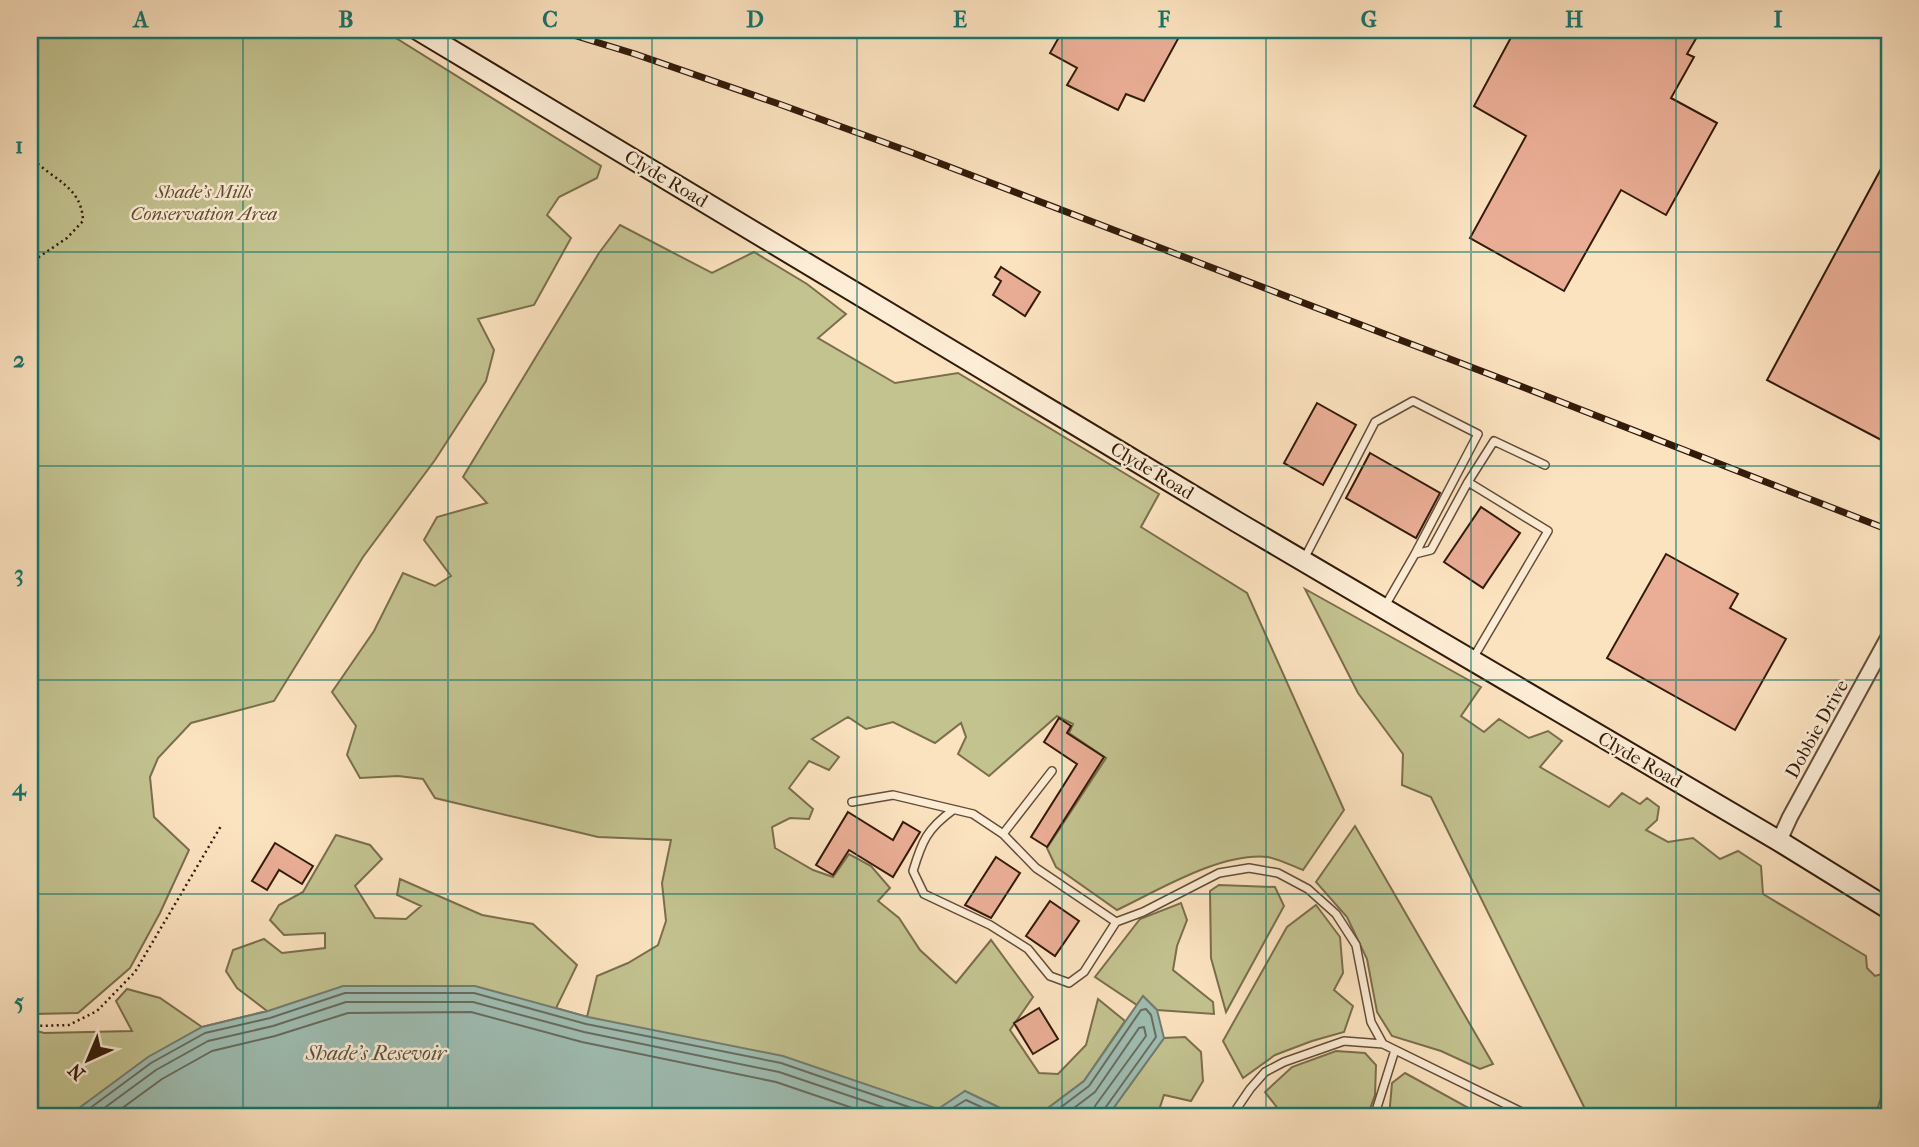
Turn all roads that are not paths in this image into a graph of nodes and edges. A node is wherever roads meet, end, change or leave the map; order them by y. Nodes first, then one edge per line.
1 (418, 30) edge
2 (1545, 465) dead end
3 (1468, 482) junction
4 (1415, 554) junction
5 (1303, 561) junction
6 (1383, 609) junction
7 (1887, 645) edge
8 (1472, 660) junction
9 (1052, 771) dead end
10 (852, 802) dead end
11 (953, 810) junction
12 (1003, 834) junction
13 (1779, 841) junction
14 (1889, 909) edge
15 (1116, 922) junction
16 (1383, 1044) junction
17 (1395, 1050) junction
18 (1231, 1117) edge
19 (1374, 1117) edge
20 (1532, 1117) edge

1 - 5 main road, Clyde Road
2 - 3 lane
3 - 4 lane
3 - 8 lane
4 - 5 lane
4 - 6 lane
5 - 6 main road, Clyde Road
6 - 8 main road, Clyde Road
7 - 13 street, Dobbie Drive
8 - 13 main road, Clyde Road
9 - 12 lane
10 - 11 lane
11 - 12 lane
11 - 15 lane
12 - 15 lane
13 - 14 main road, Clyde Road
15 - 16 lane
16 - 17 lane
16 - 18 lane
17 - 19 lane
17 - 20 lane

